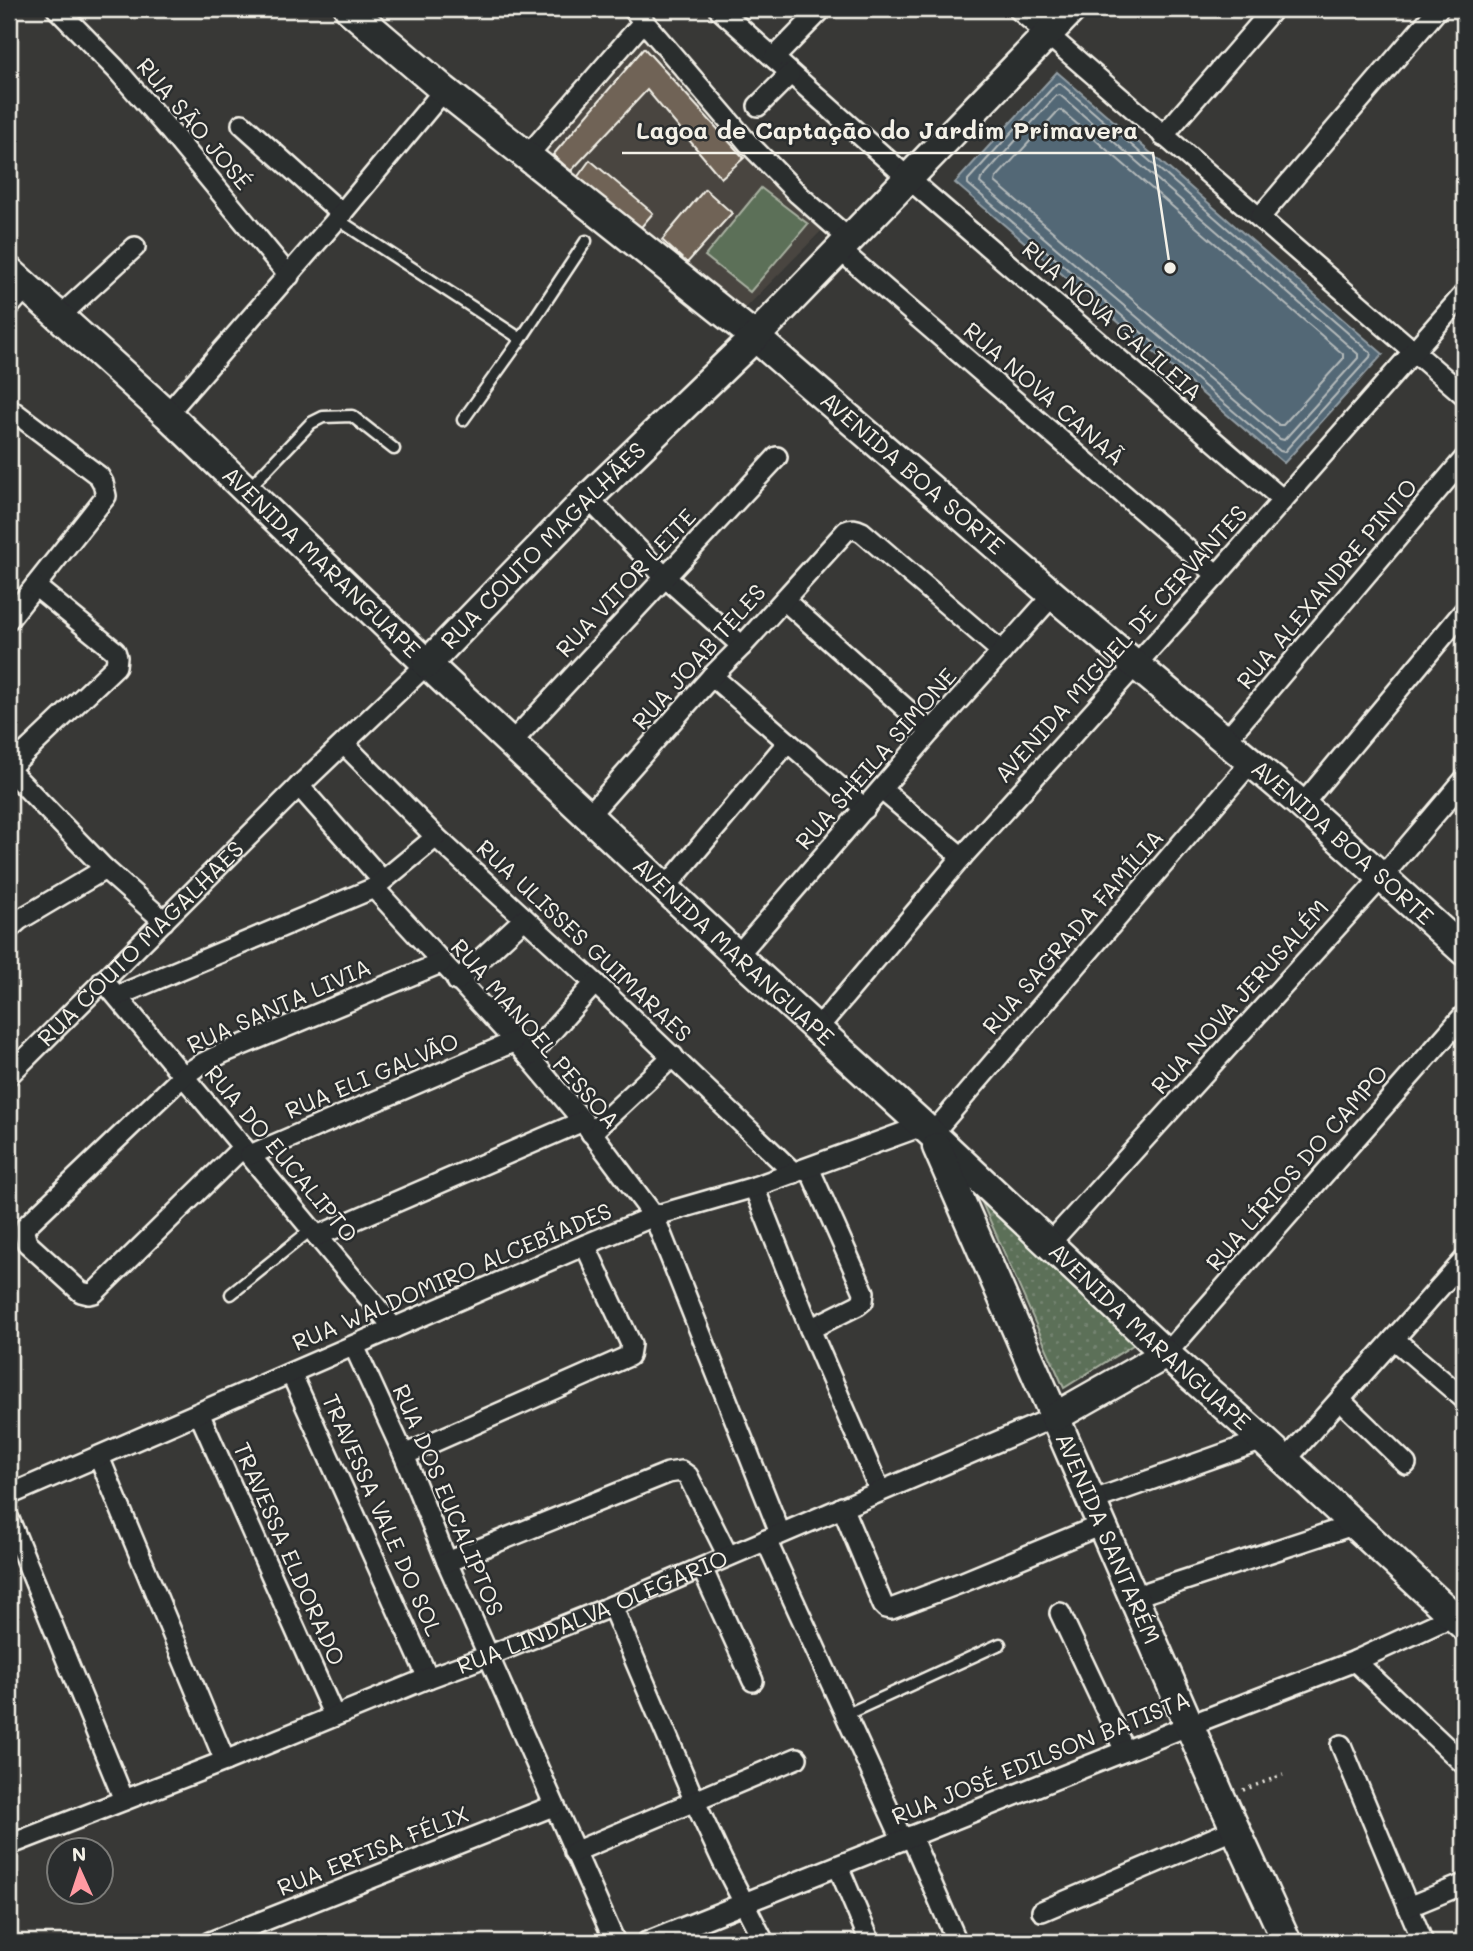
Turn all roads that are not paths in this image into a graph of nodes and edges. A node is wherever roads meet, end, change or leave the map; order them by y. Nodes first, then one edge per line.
1 (57, 9) edge
2 (719, 9) edge
3 (822, 9) edge
4 (1018, 9) edge
5 (1072, 9) edge
6 (1273, 9) edge
7 (1438, 9) edge
8 (360, 12) edge
9 (638, 15) edge
10 (1047, 34) junction
11 (774, 58) junction
12 (790, 74) junction
13 (444, 90) junction
14 (758, 106) dead end
15 (242, 124) dead end
16 (1163, 136) junction
17 (528, 155) junction
18 (909, 179) junction
19 (340, 217) junction
20 (1260, 218) junction
21 (586, 241) dead end
22 (845, 245) junction
23 (135, 247) dead end
24 (289, 276) junction
25 (14, 288) edge
26 (1464, 294) edge
27 (60, 317) junction
28 (755, 337) junction
29 (521, 340) junction
30 (1415, 351) junction
31 (1464, 395) edge
32 (9, 408) edge
33 (167, 414) junction
34 (463, 420) dead end
35 (394, 449) dead end
36 (777, 457) dead end
37 (1464, 459) edge
38 (247, 489) junction
39 (588, 498) junction
40 (1283, 500) junction
41 (1217, 575) junction
42 (665, 577) junction
43 (35, 586) junction
44 (1053, 594) junction
45 (784, 600) junction
46 (1464, 611) edge
47 (9, 619) edge
48 (742, 646) junction
49 (1002, 652) junction
50 (427, 664) junction
51 (1135, 665) junction
52 (712, 676) junction
53 (931, 731) junction
54 (1227, 740) junction
55 (788, 742) junction
56 (512, 743) junction
57 (344, 744) junction
58 (1251, 762) junction
59 (9, 769) edge
60 (1464, 780) edge
61 (299, 786) junction
62 (882, 789) junction
63 (1302, 805) junction
64 (865, 808) junction
65 (589, 815) junction
66 (436, 837) junction
67 (962, 857) junction
68 (105, 869) junction
69 (1381, 878) junction
70 (378, 884) junction
71 (666, 887) junction
72 (524, 919) junction
73 (164, 921) junction
74 (9, 929) edge
75 (1463, 947) edge
76 (737, 956) junction
77 (441, 964) junction
78 (103, 980) junction
79 (457, 981) junction
80 (595, 983) junction
81 (117, 996) junction
82 (1464, 1015) edge
83 (817, 1029) junction
84 (513, 1042) junction
85 (673, 1056) junction
86 (528, 1057) junction
87 (9, 1075) edge
88 (183, 1076) junction
89 (587, 1127) junction
90 (927, 1130) junction
91 (246, 1151) junction
92 (801, 1170) junction
93 (754, 1187) junction
94 (654, 1216) junction
95 (314, 1232) junction
96 (1049, 1244) junction
97 (585, 1245) junction
98 (1464, 1262) edge
99 (94, 1293) joint
100 (231, 1294) dead end
101 (394, 1328) junction
102 (810, 1329) junction
103 (1394, 1339) junction
104 (354, 1346) junction
105 (1166, 1354) junction
106 (291, 1373) junction
107 (1464, 1399) edge
108 (1340, 1400) junction
109 (199, 1413) junction
110 (1055, 1417) junction
111 (1263, 1440) junction
112 (404, 1455) junction
113 (99, 1457) junction
114 (1285, 1461) junction
115 (1406, 1464) dead end
116 (880, 1491) junction
117 (9, 1495) edge
118 (842, 1507) junction
119 (1096, 1513) junction
120 (9, 1519) edge
121 (1353, 1525) junction
122 (773, 1536) junction
123 (728, 1556) junction
124 (447, 1562) junction
125 (702, 1568) junction
126 (1133, 1597) junction
127 (612, 1606) junction
128 (1060, 1613) dead end
129 (1458, 1621) edge
130 (1000, 1644) dead end
131 (488, 1656) junction
132 (1355, 1661) junction
133 (428, 1678) junction
134 (753, 1681) dead end
135 (845, 1715) junction
136 (334, 1716) junction
137 (1190, 1725) junction
138 (1341, 1745) dead end
139 (1125, 1751) junction
140 (797, 1758) dead end
141 (225, 1761) junction
142 (1464, 1764) edge
143 (124, 1800) junction
144 (695, 1802) junction
145 (553, 1806) junction
146 (1235, 1829) junction
147 (907, 1838) junction
148 (9, 1845) edge
149 (574, 1852) junction
150 (838, 1866) junction
151 (1464, 1884) edge
152 (744, 1903) junction
153 (1408, 1907) junction
154 (1042, 1911) dead end
155 (210, 1942) edge
156 (615, 1942) edge
157 (647, 1942) edge
158 (764, 1942) edge
159 (870, 1942) edge
160 (957, 1942) edge
161 (1287, 1942) edge
162 (1423, 1942) edge

1 - 24 street, RUA SÃO JOSÉ
2 - 11 street, RUA NOVA GALILEIA
3 - 11 street
4 - 10 street
5 - 10 street, RUA COUTO MAGALHÃES
6 - 16 street
7 - 20 street
8 - 13 street, AVENIDA BOA SORTE
9 - 17 street
9 - 22 street, RUA NOVA CANAÃ
10 - 16 street
10 - 18 street, RUA COUTO MAGALHÃES
11 - 12 street, RUA NOVA GALILEIA
12 - 14 street
12 - 18 street, RUA NOVA GALILEIA
13 - 17 street, AVENIDA BOA SORTE
13 - 19 street
15 - 19 street
16 - 20 street
17 - 28 street, AVENIDA BOA SORTE
18 - 22 street, RUA COUTO MAGALHÃES
18 - 40 street, RUA NOVA GALILEIA
19 - 24 street
19 - 29 lane
20 - 30 street
21 - 29 lane
22 - 28 street, RUA COUTO MAGALHÃES
22 - 41 street, RUA NOVA CANAÃ
23 - 27 street
24 - 33 street
25 - 27 street, AVENIDA MARANGUAPE
26 - 30 street, AVENIDA MIGUEL DE CERVANTES
27 - 33 street, AVENIDA MARANGUAPE
28 - 39 street, RUA COUTO MAGALHÃES
28 - 44 street, AVENIDA BOA SORTE
29 - 34 lane
30 - 31 street
30 - 40 street, AVENIDA MIGUEL DE CERVANTES
32 - 43 street
33 - 38 street, AVENIDA MARANGUAPE
35 - 38 lane
36 - 42 street, RUA VITOR LEITE
37 - 54 street, RUA ALEXANDRE PINTO
38 - 50 street, AVENIDA MARANGUAPE
39 - 42 street
39 - 50 street, RUA COUTO MAGALHÃES
40 - 41 street, AVENIDA MIGUEL DE CERVANTES
41 - 51 street, AVENIDA MIGUEL DE CERVANTES
42 - 48 street
42 - 56 street, RUA VITOR LEITE
43 - 47 street
43 - 59 street
44 - 49 street, RUA SHEILA SIMONE
44 - 51 street, AVENIDA BOA SORTE
45 - 48 street, RUA JOAB TELES
45 - 49 street, RUA JOAB TELES
45 - 53 street
46 - 63 street
48 - 52 street, RUA JOAB TELES
49 - 53 street, RUA SHEILA SIMONE
50 - 56 street, AVENIDA MARANGUAPE
50 - 57 street, RUA COUTO MAGALHÃES
51 - 54 street, AVENIDA BOA SORTE
51 - 67 street, AVENIDA MIGUEL DE CERVANTES
52 - 55 street
52 - 65 street, RUA JOAB TELES
53 - 62 street, RUA SHEILA SIMONE
54 - 58 street, AVENIDA BOA SORTE
55 - 64 street
55 - 71 street
56 - 65 street, AVENIDA MARANGUAPE
57 - 61 street, RUA COUTO MAGALHÃES
57 - 66 street, RUA ULISSES GUIMARAES
58 - 63 street, AVENIDA BOA SORTE
58 - 90 street, RUA SAGRADA FAMÍLIA
59 - 68 street
60 - 69 street, RUA NOVA JERUSALÉM
61 - 70 street, RUA MANOEL PESSOA
61 - 73 street, RUA COUTO MAGALHÃES
62 - 64 street, RUA SHEILA SIMONE
62 - 67 street
63 - 69 street, AVENIDA BOA SORTE
64 - 76 street, RUA SHEILA SIMONE
65 - 71 street, AVENIDA MARANGUAPE
66 - 70 street
66 - 72 street, RUA ULISSES GUIMARAES
67 - 83 street, AVENIDA MIGUEL DE CERVANTES
68 - 73 street
68 - 74 street
69 - 75 street, AVENIDA BOA SORTE
69 - 96 street, RUA NOVA JERUSALÉM
70 - 77 street, RUA MANOEL PESSOA
70 - 81 street
71 - 76 street, AVENIDA MARANGUAPE
72 - 79 street
72 - 80 street, RUA ULISSES GUIMARAES
73 - 78 street, RUA COUTO MAGALHÃES
76 - 83 street, AVENIDA MARANGUAPE
77 - 79 street, RUA MANOEL PESSOA
77 - 88 street, RUA SANTA LIVIA
78 - 81 street, RUA DO EUCALIPTO
78 - 87 street, RUA COUTO MAGALHÃES
79 - 84 street, RUA MANOEL PESSOA
80 - 85 street, RUA ULISSES GUIMARAES
80 - 86 street
81 - 88 street, RUA DO EUCALIPTO
82 - 105 street, RUA LÍRIOS DO CAMPO
83 - 90 street, AVENIDA MARANGUAPE
84 - 86 street, RUA MANOEL PESSOA
84 - 91 street, RUA ELI GALVÃO
85 - 89 street
85 - 92 street, RUA ULISSES GUIMARAES
86 - 89 street, RUA MANOEL PESSOA
88 - 91 street, RUA DO EUCALIPTO
88 - 99 street, RUA SANTA LIVIA
89 - 94 street, RUA MANOEL PESSOA
89 - 95 street
90 - 92 street, RUA WALDOMIRO ALCEBÍADES
90 - 96 street, AVENIDA MARANGUAPE
90 - 110 street, AVENIDA SANTARÉM
91 - 95 street, RUA DO EUCALIPTO
91 - 99 street, RUA ELI GALVÃO
92 - 93 street, RUA WALDOMIRO ALCEBÍADES
92 - 102 street
93 - 94 street, RUA WALDOMIRO ALCEBÍADES
93 - 102 street
94 - 97 street, RUA WALDOMIRO ALCEBÍADES
94 - 122 street, RUA MANOEL PESSOA
95 - 100 lane
95 - 101 street, RUA DO EUCALIPTO
96 - 105 street, AVENIDA MARANGUAPE
97 - 101 street, RUA WALDOMIRO ALCEBÍADES
97 - 112 street
98 - 103 street
101 - 104 street, RUA WALDOMIRO ALCEBÍADES
102 - 116 street
103 - 107 street
103 - 108 street
104 - 106 street, RUA WALDOMIRO ALCEBÍADES
104 - 112 street, RUA DOS EUCALIPTOS
105 - 110 street, RUA LINDALVA OLEGÁRIO
105 - 111 street, AVENIDA MARANGUAPE
106 - 109 street, RUA WALDOMIRO ALCEBÍADES
106 - 133 street, TRAVESSA VALE DO SOL
108 - 114 street
108 - 115 street
109 - 113 street, RUA WALDOMIRO ALCEBÍADES
109 - 136 street, TRAVESSA ELDORADO
110 - 116 street, RUA LINDALVA OLEGÁRIO
110 - 119 street, AVENIDA SANTARÉM
111 - 114 street, AVENIDA MARANGUAPE
111 - 119 street
112 - 124 street, RUA DOS EUCALIPTOS
113 - 117 street, RUA WALDOMIRO ALCEBÍADES
113 - 141 street
114 - 121 street, AVENIDA MARANGUAPE
116 - 118 street, RUA LINDALVA OLEGÁRIO
118 - 119 street
118 - 122 street, RUA LINDALVA OLEGÁRIO
119 - 126 street, AVENIDA SANTARÉM
120 - 143 street
121 - 126 street
121 - 129 street, AVENIDA MARANGUAPE
122 - 123 street, RUA LINDALVA OLEGÁRIO
122 - 135 street, RUA MANOEL PESSOA
123 - 124 street
123 - 125 street, RUA LINDALVA OLEGÁRIO
124 - 131 street, RUA DOS EUCALIPTOS
125 - 127 street, RUA LINDALVA OLEGÁRIO
125 - 134 street
126 - 137 street, AVENIDA SANTARÉM
127 - 131 street, RUA LINDALVA OLEGÁRIO
127 - 144 street
128 - 139 street
129 - 132 street, RUA JOSÉ EDILSON BATISTA
130 - 135 lane
131 - 133 street, RUA LINDALVA OLEGÁRIO
131 - 145 street, RUA DOS EUCALIPTOS
132 - 137 street, RUA JOSÉ EDILSON BATISTA
132 - 142 street
133 - 136 street, RUA LINDALVA OLEGÁRIO
135 - 147 street, RUA MANOEL PESSOA
136 - 141 street, RUA LINDALVA OLEGÁRIO
137 - 139 street, RUA JOSÉ EDILSON BATISTA
137 - 146 street, AVENIDA SANTARÉM
138 - 153 street
139 - 147 street, RUA JOSÉ EDILSON BATISTA
140 - 144 street
141 - 143 street, RUA LINDALVA OLEGÁRIO
143 - 148 street, RUA LINDALVA OLEGÁRIO
144 - 149 street
144 - 152 street
145 - 149 street, RUA DOS EUCALIPTOS
145 - 155 street, RUA ERFISA FÉLIX
146 - 154 street
146 - 161 street, AVENIDA SANTARÉM
147 - 150 street, RUA JOSÉ EDILSON BATISTA
147 - 160 street, RUA MANOEL PESSOA
149 - 156 street, RUA DOS EUCALIPTOS
150 - 152 street, RUA JOSÉ EDILSON BATISTA
150 - 159 street
151 - 153 street
152 - 157 street, RUA JOSÉ EDILSON BATISTA
152 - 158 street
153 - 162 street

